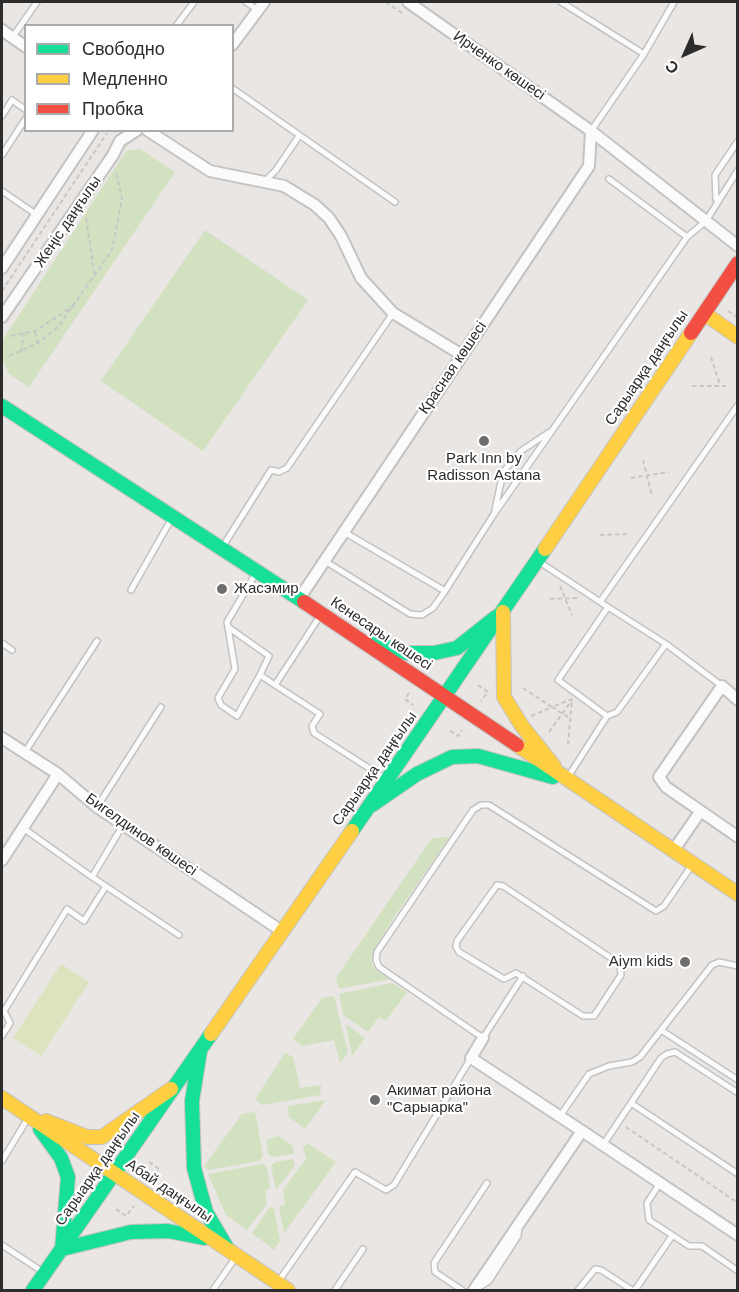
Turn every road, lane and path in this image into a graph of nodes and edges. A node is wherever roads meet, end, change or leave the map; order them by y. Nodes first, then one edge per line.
1 (36, 2) edge
2 (194, 2) edge
3 (246, 2) edge
4 (386, 2) edge
5 (408, 2) edge
6 (561, 2) edge
7 (674, 2) edge
8 (261, 6) edge
9 (402, 13) dead end
10 (24, 24) edge
11 (178, 24) edge
12 (23, 26) edge
13 (2, 30) edge
14 (12, 38) junction
15 (234, 42) edge
16 (24, 46) edge
17 (644, 54) junction
18 (234, 89) edge
19 (24, 109) edge
20 (2, 116) edge
21 (24, 121) edge
22 (591, 131) junction
23 (92, 132) edge
24 (134, 132) edge
25 (150, 132) edge
26 (107, 133) dead end
27 (299, 136) junction
28 (738, 141) edge
29 (2, 155) edge
30 (738, 170) edge
31 (116, 172) dead end
32 (609, 179) dead end
33 (264, 182) junction
34 (2, 191) edge
35 (716, 201) junction
36 (395, 202) dead end
37 (37, 215) junction
38 (86, 218) dead end
39 (706, 221) junction
40 (687, 237) junction
41 (738, 246) edge
42 (738, 263) edge
43 (2, 267) edge
44 (95, 278) junction
45 (2, 291) edge
46 (76, 304) junction
47 (393, 313) junction
48 (704, 313) junction
49 (2, 317) edge
50 (35, 331) junction
51 (24, 334) junction
52 (11, 336) dead end
53 (738, 337) edge
54 (38, 343) junction
55 (21, 352) junction
56 (462, 355) junction
57 (9, 356) dead end
58 (711, 357) dead end
59 (692, 386) dead end
60 (720, 386) junction
61 (726, 386) dead end
62 (738, 405) edge
63 (2, 406) edge
64 (552, 430) junction
65 (643, 460) dead end
66 (669, 472) dead end
67 (648, 475) junction
68 (632, 478) dead end
69 (652, 496) dead end
70 (495, 513) junction
71 (172, 518) junction
72 (342, 532) junction
73 (627, 534) dead end
74 (600, 535) dead end
75 (221, 550) junction
76 (324, 560) junction
77 (537, 561) junction
78 (257, 572) junction
79 (559, 584) dead end
80 (131, 590) dead end
81 (445, 591) junction
82 (584, 597) dead end
83 (565, 598) junction
84 (299, 599) junction
85 (550, 599) dead end
86 (600, 602) junction
87 (503, 612) junction
88 (322, 614) junction
89 (572, 615) dead end
90 (228, 627) junction
91 (354, 636) junction
92 (97, 641) dead end
93 (2, 643) edge
94 (666, 644) junction
95 (12, 650) dead end
96 (260, 675) junction
97 (275, 685) junction
98 (478, 685) dead end
99 (722, 686) junction
100 (523, 688) dead end
101 (410, 693) dead end
102 (445, 697) junction
103 (572, 699) junction
104 (738, 700) edge
105 (482, 701) dead end
106 (413, 705) dead end
107 (161, 707) dead end
108 (552, 707) junction
109 (562, 714) junction
110 (607, 716) junction
111 (528, 718) dead end
112 (571, 720) junction
113 (450, 730) dead end
114 (462, 730) dead end
115 (549, 732) dead end
116 (2, 738) edge
117 (568, 745) dead end
118 (25, 752) junction
119 (58, 774) junction
120 (387, 780) junction
121 (566, 780) junction
122 (97, 807) junction
123 (369, 807) junction
124 (700, 812) junction
125 (123, 825) junction
126 (22, 828) junction
127 (738, 837) edge
128 (673, 851) junction
129 (2, 860) edge
130 (693, 864) junction
131 (92, 877) junction
132 (106, 886) junction
133 (738, 894) edge
134 (283, 932) junction
135 (179, 935) dead end
136 (738, 966) edge
137 (524, 976) junction
138 (661, 1030) junction
139 (2, 1036) edge
140 (483, 1038) junction
141 (200, 1051) junction
142 (471, 1058) junction
143 (738, 1080) edge
144 (176, 1085) junction
145 (738, 1093) edge
146 (2, 1098) edge
147 (631, 1103) junction
148 (560, 1116) junction
149 (30, 1118) junction
150 (618, 1122) junction
151 (582, 1131) junction
152 (603, 1145) junction
153 (2, 1161) edge
154 (149, 1162) dead end
155 (114, 1174) junction
156 (738, 1174) edge
157 (487, 1183) dead end
158 (660, 1183) junction
159 (149, 1184) dead end
160 (738, 1203) edge
161 (134, 1206) dead end
162 (116, 1209) dead end
163 (738, 1235) edge
164 (672, 1236) junction
165 (213, 1240) junction
166 (2, 1245) edge
167 (62, 1249) junction
168 (363, 1249) dead end
169 (232, 1254) junction
170 (738, 1270) edge
171 (45, 1274) junction
172 (282, 1287) edge
173 (33, 1290) edge
174 (213, 1290) edge
175 (335, 1290) edge
176 (462, 1290) edge
177 (475, 1290) edge
178 (578, 1290) edge
179 (633, 1290) edge

1 - 10 lane
2 - 11 lane
3 - 8 lane
4 - 9 path
5 - 22 street, Ирченко көшесі
6 - 17 lane
7 - 17 lane
8 - 15 street
12 - 14 lane
13 - 14 street
14 - 16 street
17 - 22 lane
18 - 27 lane
19 - 20 lane
21 - 29 lane
22 - 39 street, Ирченко көшесі
22 - 56 street, Красная көшесі
23 - 37 street, Жеңіс даңғылы
24 - 49 street, Жеңіс даңғылы
25 - 33 street
26 - 45 path
27 - 33 lane
27 - 36 lane
28 - 35 lane
30 - 35 lane
31 - 44 path
32 - 40 lane
33 - 47 street
34 - 37 lane
35 - 39 lane
37 - 43 street, Жеңіс даңғылы
38 - 44 path
39 - 40 lane
39 - 41 street, Ирченко көшесі
40 - 64 lane
42 - 48 main road, Сарыарқа даңғылы
44 - 46 path
46 - 50 path
46 - 54 path
47 - 56 street
47 - 75 lane
48 - 53 main road
48 - 77 main road, Сарыарқа даңғылы
50 - 51 path
50 - 54 path
51 - 52 path
51 - 55 path
54 - 55 path
55 - 57 path
56 - 72 street, Красная көшесі
58 - 60 path
59 - 60 path
60 - 61 path
62 - 86 lane
63 - 71 main road, Кенесары көшесі
64 - 70 lane
64 - 70 lane
65 - 67 path
66 - 67 path
67 - 68 path
67 - 69 path
70 - 81 lane
71 - 75 main road, Кенесары көшесі
71 - 80 lane
72 - 76 street, Красная көшесі
72 - 81 lane
73 - 74 path
75 - 78 main road, Кенесары көшесі
76 - 81 lane
76 - 84 street, Красная көшесі
77 - 86 lane
77 - 87 main road, Сарыарқа даңғылы
78 - 84 main road, Кенесары көшесі
78 - 90 lane
79 - 83 path
82 - 83 path
83 - 85 path
83 - 89 path
84 - 88 main road, Кенесары көшесі
86 - 94 lane
86 - 110 lane
87 - 91 main road
87 - 102 main road, Сарыарқа даңғылы
87 - 121 main road
88 - 91 main road, Кенесары көшесі
88 - 97 lane
90 - 96 lane
90 - 96 lane
91 - 102 main road, Кенесары көшесі
92 - 118 lane
93 - 95 lane
94 - 99 lane
94 - 110 lane
96 - 97 lane
97 - 120 lane
98 - 105 path
99 - 104 street
99 - 124 street
100 - 108 path
101 - 106 path
102 - 120 main road, Сарыарқа даңғылы
102 - 121 main road, Кенесары көшесі
103 - 108 path
103 - 109 path
103 - 112 path
107 - 122 lane
108 - 109 path
108 - 111 path
109 - 112 path
109 - 115 path
110 - 121 lane
112 - 117 path
113 - 114 path
116 - 118 street, Бигелдинов көшесі
118 - 119 street, Бигелдинов көшесі
119 - 122 street, Бигелдинов көшесі
119 - 126 street
120 - 123 main road, Сарыарқа даңғылы
121 - 123 main road
121 - 128 main road, Кенесары көшесі
122 - 125 street, Бигелдинов көшесі
123 - 134 main road, Сарыарқа даңғылы
124 - 127 street
124 - 128 street
125 - 131 lane
125 - 134 street, Бигелдинов көшесі
126 - 129 street
126 - 131 lane
128 - 130 main road, Кенесары көшесі
130 - 133 main road, Кенесары көшесі
130 - 140 lane
131 - 132 lane
132 - 135 lane
132 - 139 lane
134 - 141 main road, Сарыарқа даңғылы
136 - 138 lane
137 - 137 lane
137 - 140 lane
138 - 143 lane
138 - 148 lane
140 - 142 street
141 - 144 main road, Сарыарқа даңғылы
141 - 169 main road
142 - 148 street
142 - 172 lane
144 - 149 main road
144 - 155 main road, Сарыарқа даңғылы
145 - 147 lane
146 - 149 main road, Абай даңғылы
147 - 150 lane
147 - 156 lane
148 - 151 street
149 - 153 lane
149 - 155 main road, Абай даңғылы
149 - 167 main road
150 - 152 lane
150 - 160 path
151 - 152 street
151 - 177 street
152 - 158 street
154 - 159 path
155 - 165 main road, Абай даңғылы
155 - 167 main road, Сарыарқа даңғылы
157 - 176 lane
158 - 163 street
158 - 164 lane
161 - 162 path
164 - 170 lane
164 - 179 lane
165 - 167 main road
165 - 169 main road, Абай даңғылы
166 - 171 lane
167 - 171 main road, Сарыарқа даңғылы
168 - 175 lane
169 - 172 main road, Абай даңғылы
169 - 174 lane
171 - 173 main road, Сарыарқа даңғылы
178 - 179 lane

